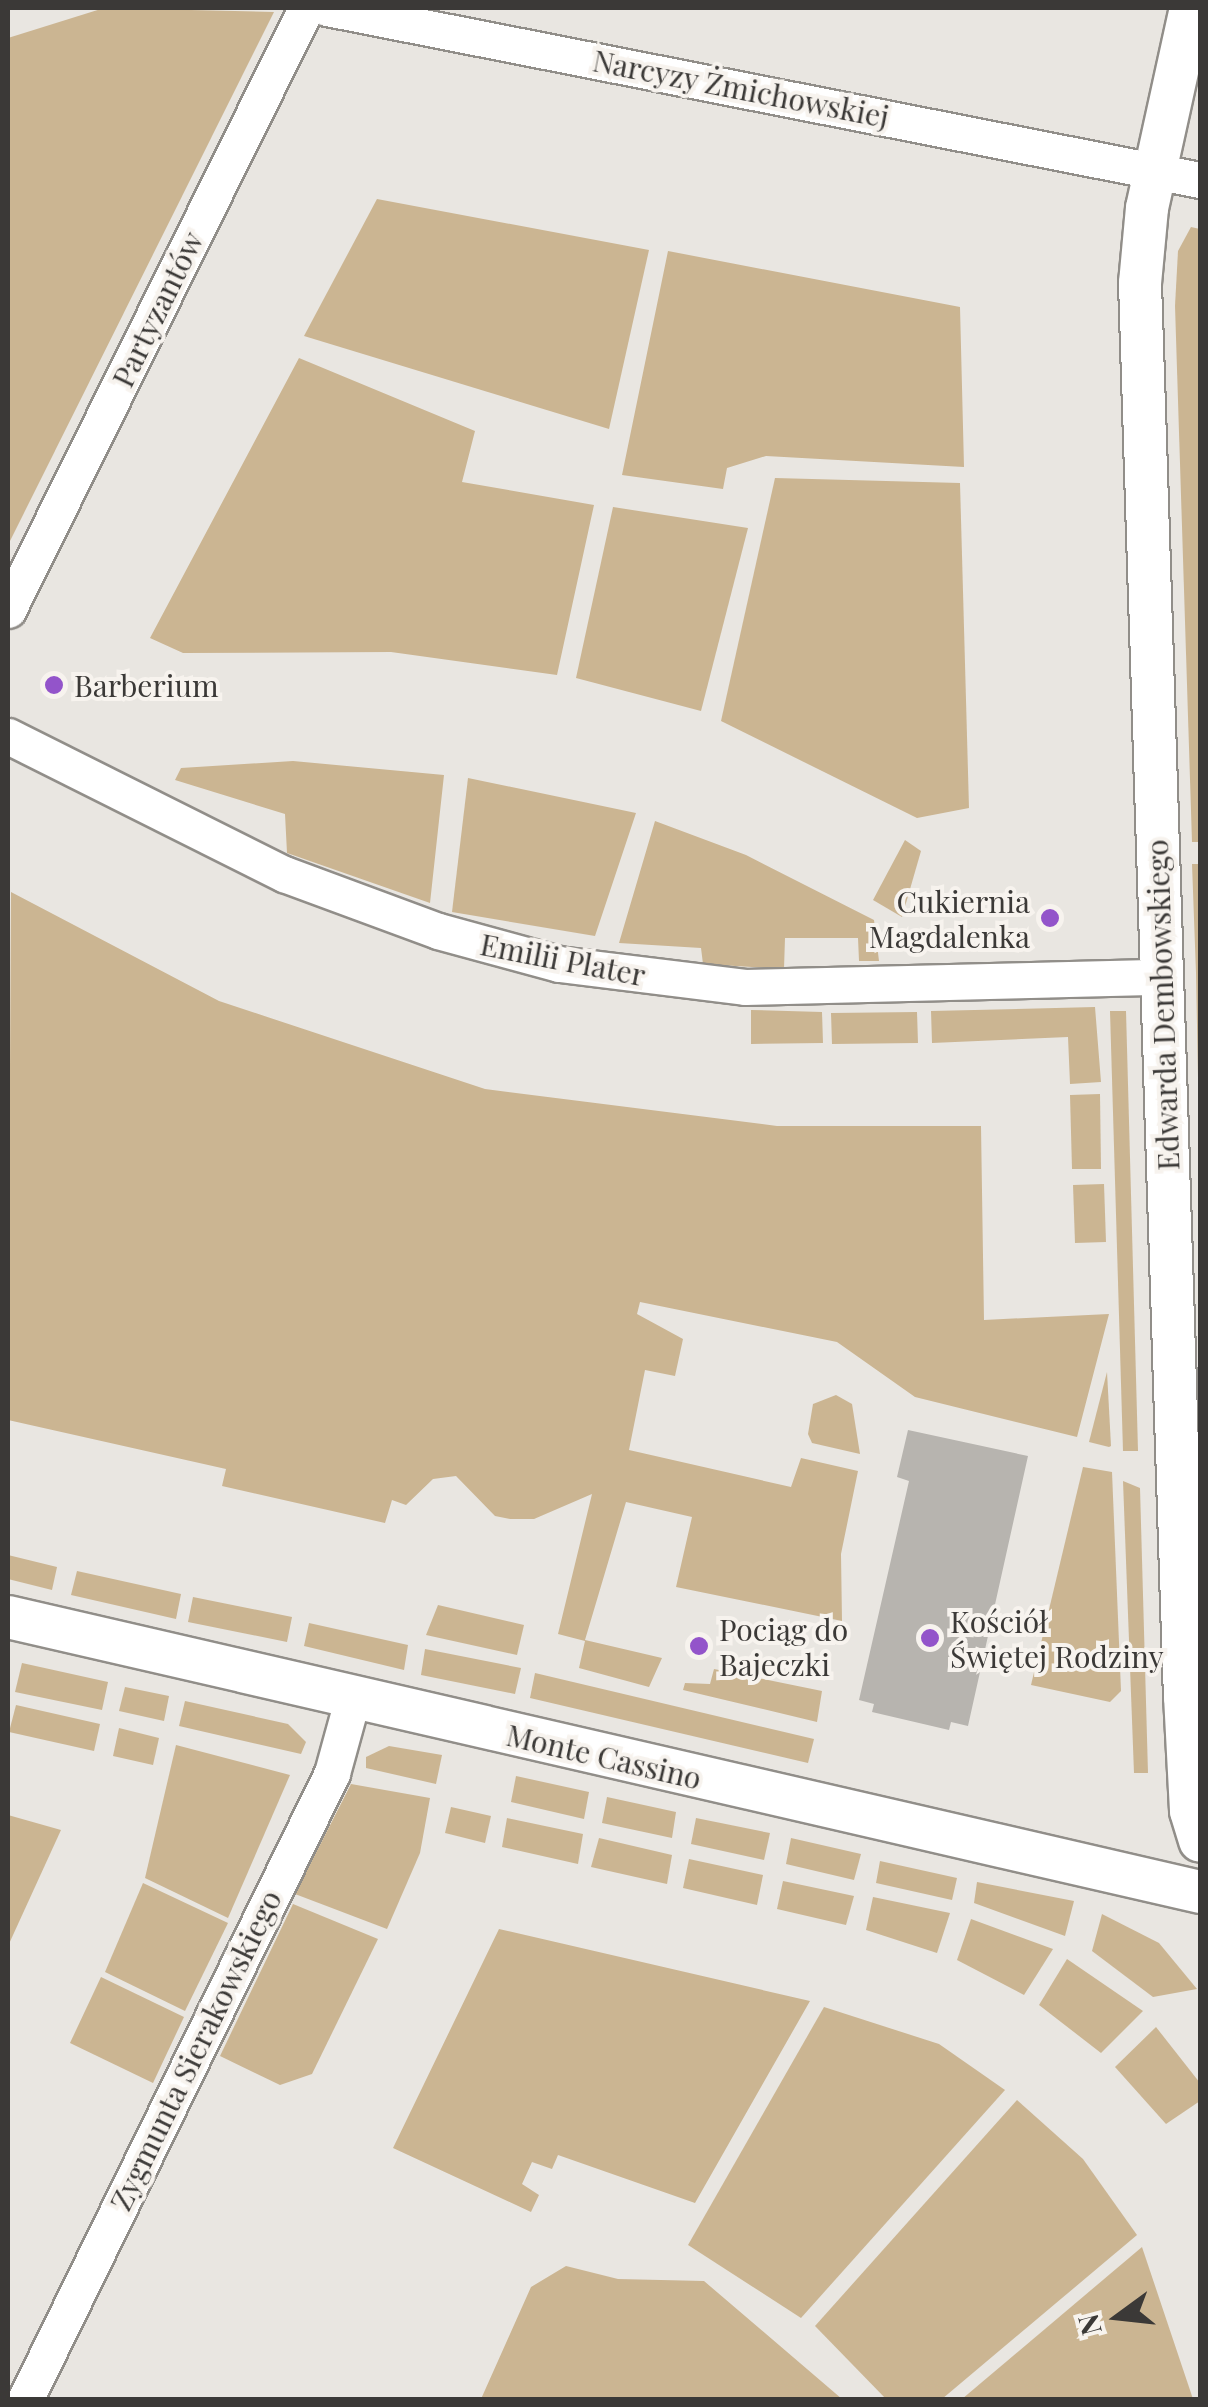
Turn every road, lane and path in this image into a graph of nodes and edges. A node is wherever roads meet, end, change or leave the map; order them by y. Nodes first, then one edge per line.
1 (306, 8) edge
2 (327, 8) edge
3 (1192, 8) edge
4 (1154, 168) junction
5 (1200, 180) edge
6 (8, 610) edge
7 (8, 736) edge
8 (1161, 977) junction
9 (8, 1616) edge
10 (353, 1697) junction
11 (1200, 1841) edge
12 (1200, 1892) edge
13 (25, 2400) edge

1 - 6 street, Partyzantów
2 - 4 street, Narcyzy Żmichowskiej
3 - 4 street, Edwarda Dembowskiego
4 - 5 street, Narcyzy Żmichowskiej
4 - 8 street, Edwarda Dembowskiego
7 - 8 street, Emilii Plater
8 - 11 street, Edwarda Dembowskiego
9 - 10 street, Monte Cassino
10 - 12 street, Monte Cassino
10 - 13 street, Zygmunta Sierakowskiego

